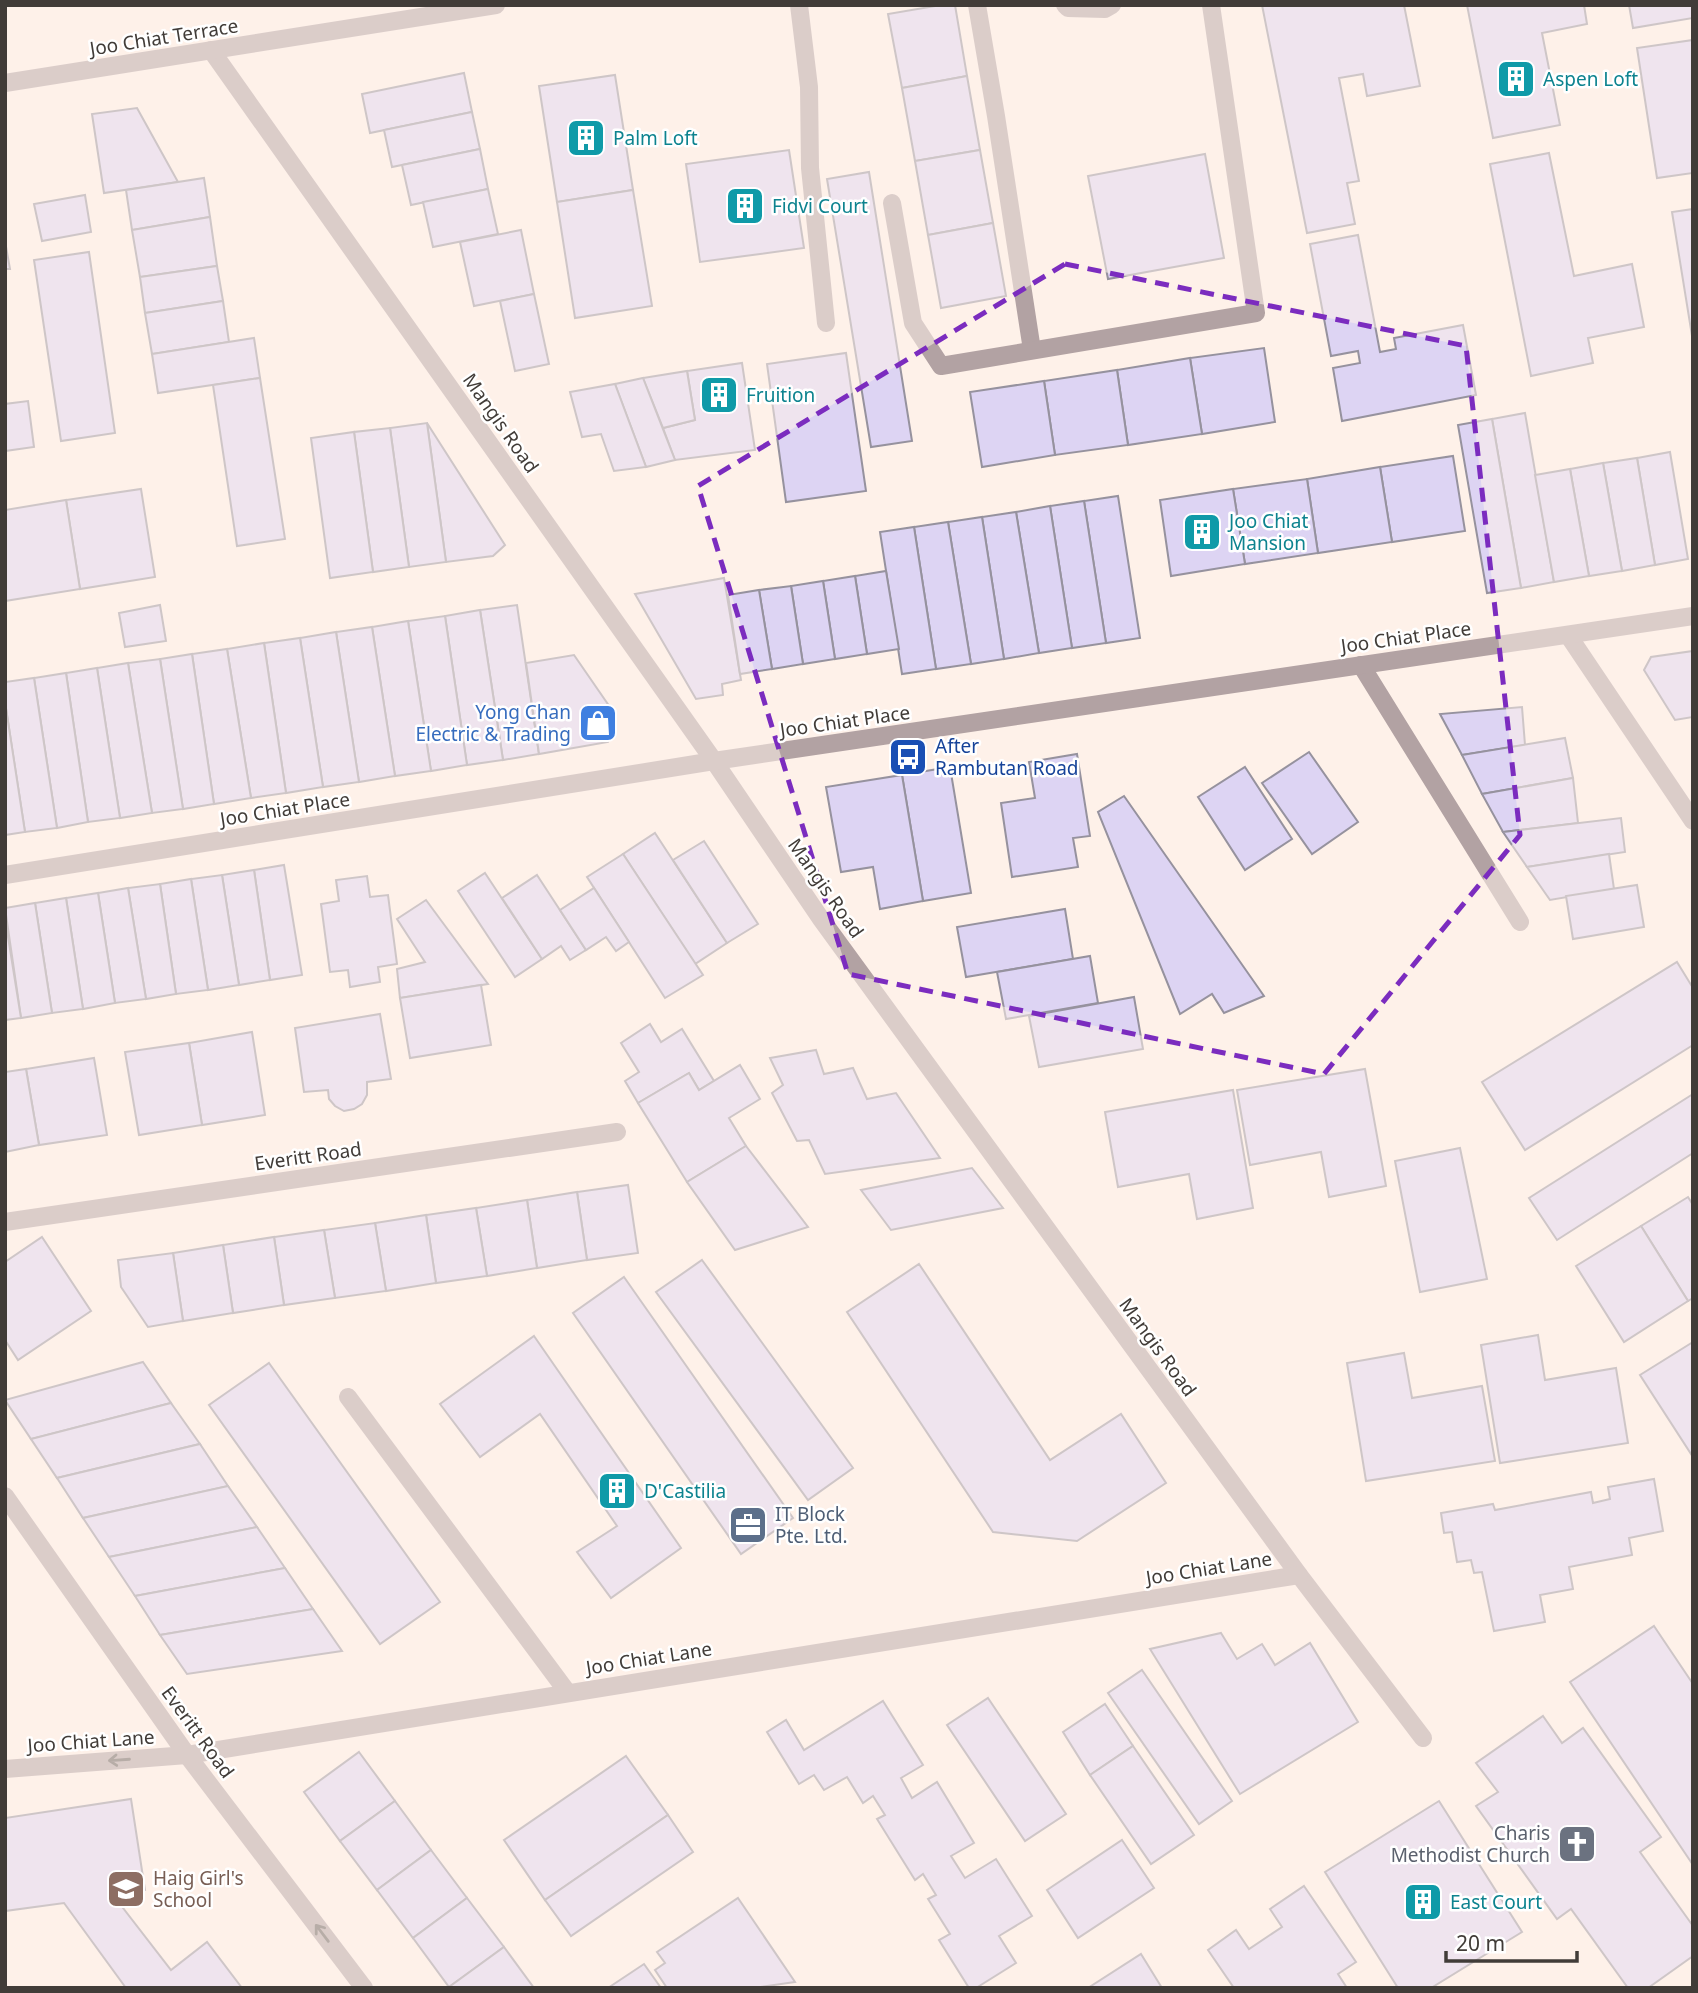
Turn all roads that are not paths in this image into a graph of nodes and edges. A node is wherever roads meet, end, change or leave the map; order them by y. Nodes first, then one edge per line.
1 (496, 5) edge
2 (799, 5) edge
3 (977, 5) edge
4 (1065, 5) edge
5 (1112, 5) edge
6 (1211, 5) edge
7 (211, 50) junction
8 (5, 83) edge
9 (892, 204) dead end
10 (826, 323) dead end
11 (1032, 350) junction
12 (1693, 616) edge
13 (1567, 635) junction
14 (1361, 665) junction
15 (714, 761) junction
16 (1693, 821) edge
17 (5, 875) edge
18 (1520, 922) dead end
19 (617, 1132) dead end
20 (5, 1222) edge
21 (348, 1397) dead end
22 (5, 1496) edge
23 (1299, 1575) junction
24 (568, 1693) junction
25 (1423, 1738) dead end
26 (187, 1755) junction
27 (5, 1769) edge
28 (364, 1988) edge

1 - 7 street, Joo Chiat Terrace
2 - 10 street
3 - 11 street
4 - 5 street
6 - 11 street
7 - 8 street, Joo Chiat Terrace
7 - 15 street, Mangis Road
9 - 11 street
12 - 13 street, Joo Chiat Place
13 - 14 street, Joo Chiat Place
13 - 16 street
14 - 15 street, Joo Chiat Place
14 - 18 street
15 - 17 street, Joo Chiat Place
15 - 23 street, Mangis Road
19 - 20 street, Everitt Road
21 - 24 street
22 - 26 street, Everitt Road
23 - 24 street, Joo Chiat Lane
23 - 25 street, Mangis Road
24 - 26 street, Joo Chiat Lane
26 -> 27 street, Joo Chiat Lane
28 -> 26 street, Everitt Road

